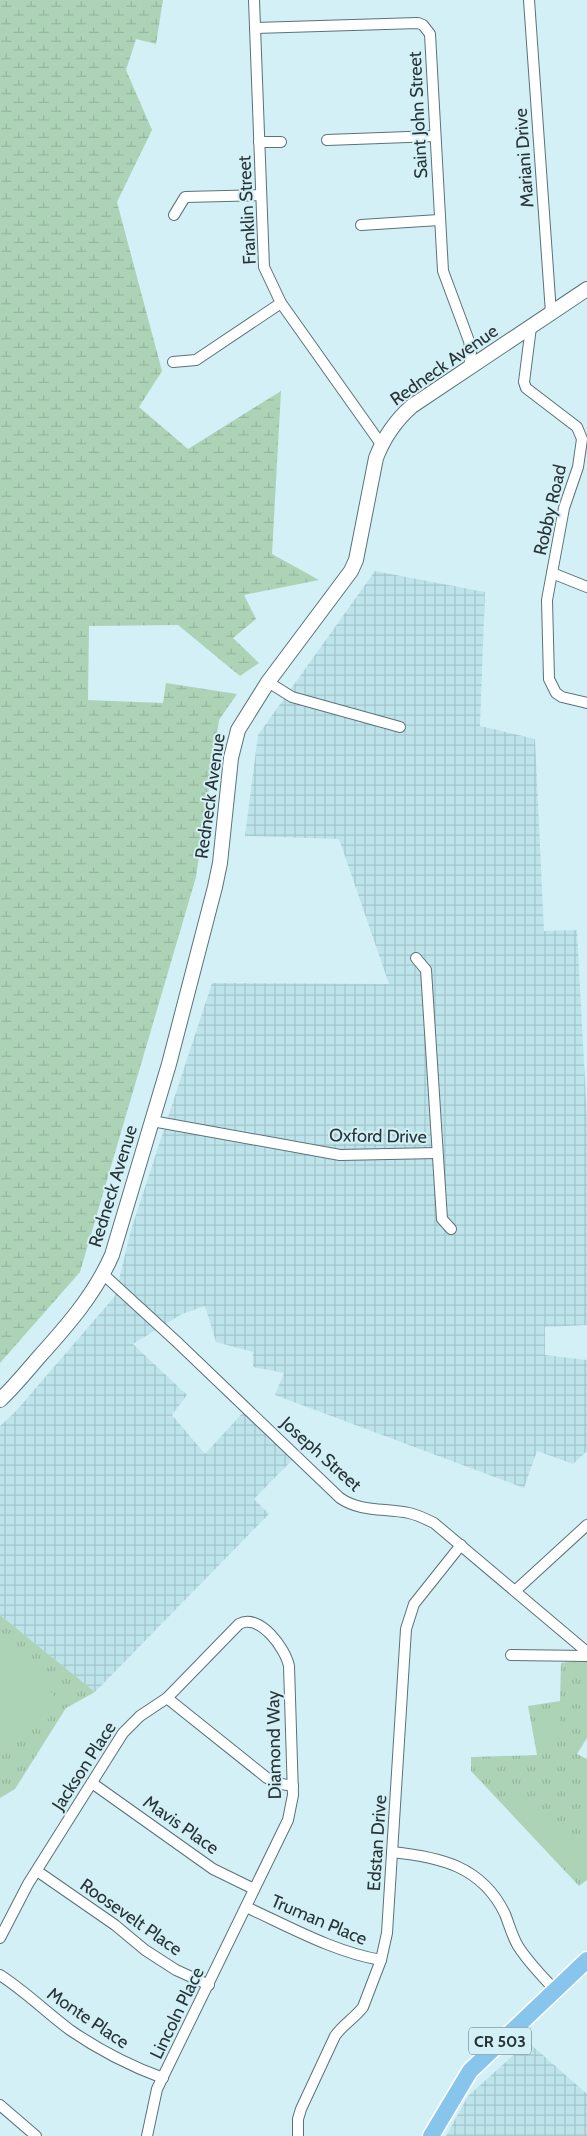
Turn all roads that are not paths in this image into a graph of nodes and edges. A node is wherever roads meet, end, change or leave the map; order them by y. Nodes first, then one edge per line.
1 (254, 0) edge
2 (529, 0) edge
3 (255, 28) junction
4 (435, 136) junction
5 (326, 140) dead end
6 (260, 142) junction
7 (281, 142) dead end
8 (260, 195) junction
9 (174, 215) dead end
10 (439, 220) junction
11 (361, 225) dead end
12 (587, 289) edge
13 (281, 303) junction
14 (551, 313) junction
15 (531, 327) junction
16 (173, 362) dead end
17 (469, 369) junction
18 (382, 444) junction
19 (583, 465) edge
20 (552, 573) junction
21 (587, 587) edge
22 (268, 682) junction
23 (587, 704) edge
24 (400, 727) dead end
25 (416, 958) dead end
26 (152, 1121) junction
27 (437, 1153) junction
28 (452, 1229) dead end
29 (104, 1275) junction
30 (0, 1400) edge
31 (587, 1525) edge
32 (461, 1545) junction
33 (515, 1592) junction
34 (250, 1620) joint
35 (587, 1654) edge
36 (511, 1655) dead end
37 (167, 1698) junction
38 (92, 1783) junction
39 (293, 1786) junction
40 (392, 1852) junction
41 (36, 1872) junction
42 (254, 1889) junction
43 (246, 1907) junction
44 (0, 1938) edge
45 (381, 1960) junction
46 (587, 1960) edge
47 (0, 1975) edge
48 (209, 1985) junction
49 (555, 1990) junction
50 (162, 2078) junction
51 (0, 2105) edge
52 (36, 2136) edge
53 (147, 2136) edge
54 (298, 2136) edge
55 (431, 2136) edge

1 - 3 street, Franklin Street
2 - 14 street, Mariani Drive
3 - 4 street, Saint John Street
3 - 6 street, Franklin Street
4 - 5 street
4 - 10 street, Saint John Street
6 - 7 street
6 - 8 street, Franklin Street
8 - 9 street
8 - 13 street, Franklin Street
10 - 11 street
10 - 17 street, Saint John Street
12 - 14 street, Redneck Avenue
13 - 16 street
13 - 18 street, Franklin Street
14 - 15 street, Redneck Avenue
15 - 17 street, Redneck Avenue
15 - 19 street, Robby Road
17 - 18 street, Redneck Avenue
18 - 22 street, Redneck Avenue
19 - 20 street, Robby Road
20 - 21 street
20 - 23 street, Robby Road
22 - 24 street
22 - 26 street, Redneck Avenue
25 - 27 street, Oxford Drive
26 - 27 street, Oxford Drive
26 - 29 street, Redneck Avenue
27 - 28 street
29 - 30 street, Redneck Avenue
29 - 32 street, Joseph Street
31 - 33 street
32 - 33 street, Joseph Street
32 - 40 street, Edstan Drive
33 - 35 street, Joseph Street
34 - 37 street, Jackson Place
34 - 39 street, Diamond Way
35 - 36 street
37 - 38 street, Jackson Place
37 - 39 street
38 - 41 street, Jackson Place
38 - 42 street, Mavis Place
39 - 42 street, Diamond Way
40 - 45 street, Edstan Drive
40 - 49 street
41 - 44 street, Jackson Place
41 - 48 street, Roosevelt Place
42 - 43 street, Diamond Way
43 - 45 street, Truman Place
43 - 48 street, Lincoln Place
45 - 54 street, Edstan Drive
46 - 49 main road, CR 503
47 - 50 street, Monte Place
48 - 50 street, Lincoln Place
49 - 55 main road, CR 503
50 - 53 street, Lincoln Place
51 - 52 street

